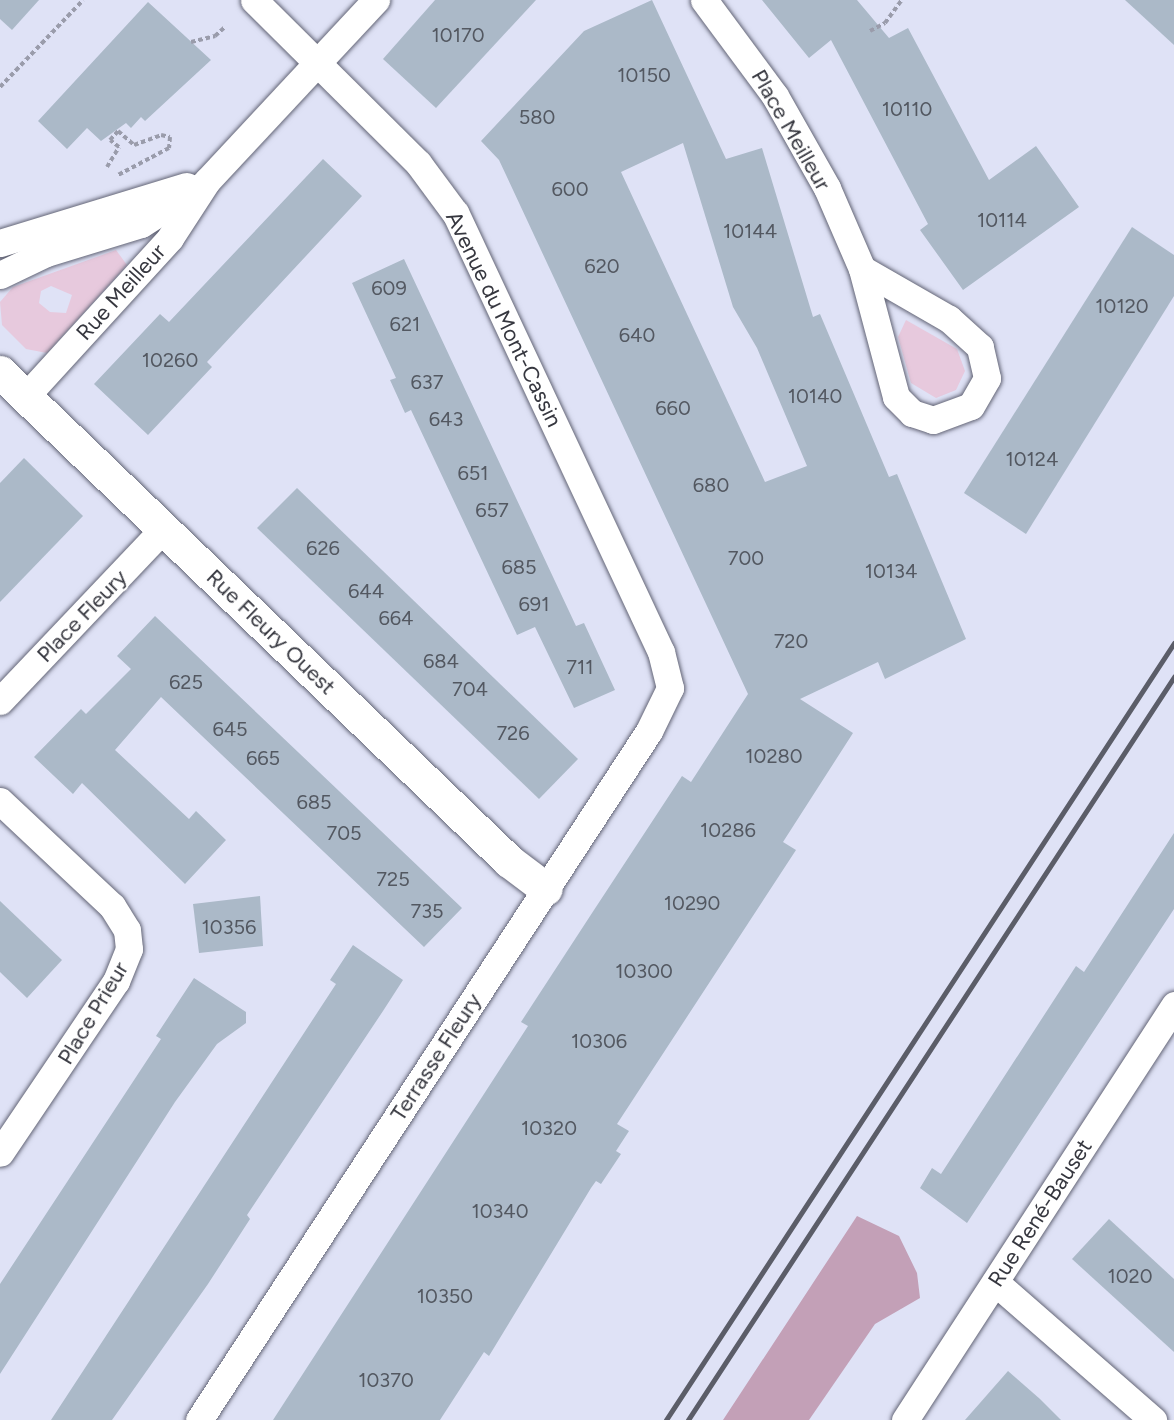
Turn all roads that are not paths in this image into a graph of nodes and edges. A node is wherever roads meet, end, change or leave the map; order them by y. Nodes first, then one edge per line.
1 (254, 0) edge
2 (376, 0) edge
3 (704, 0) edge
4 (318, 63) junction
5 (207, 181) junction
6 (0, 243) edge
7 (862, 269) junction
8 (0, 275) edge
9 (0, 372) edge
10 (26, 397) junction
11 (163, 529) junction
12 (670, 693) joint
13 (0, 701) edge
14 (0, 801) edge
15 (546, 889) junction
16 (1174, 1005) edge
17 (0, 1153) edge
18 (995, 1282) junction
19 (199, 1420) edge
20 (905, 1420) edge
21 (1153, 1420) edge

1 - 4 street, Avenue du Mont-Cassin
2 - 4 street, Rue Meilleur
3 - 7 street, Place Meilleur
4 - 5 street, Rue Meilleur
4 - 12 street, Avenue du Mont-Cassin
5 - 6 street
5 - 8 street, Rue Meilleur
5 - 10 street, Rue Meilleur
7 - 7 street, Place Meilleur
9 - 10 street, Rue Fleury Ouest
10 - 11 street, Rue Fleury Ouest
11 - 13 street, Place Fleury
11 - 15 street, Rue Fleury Ouest
12 - 15 street, Terrasse Fleury
14 - 17 street, Place Prieur
15 - 19 street, Terrasse Fleury
16 - 18 street, Rue René-Bauset
18 - 20 street, Rue René-Bauset
18 - 21 street

